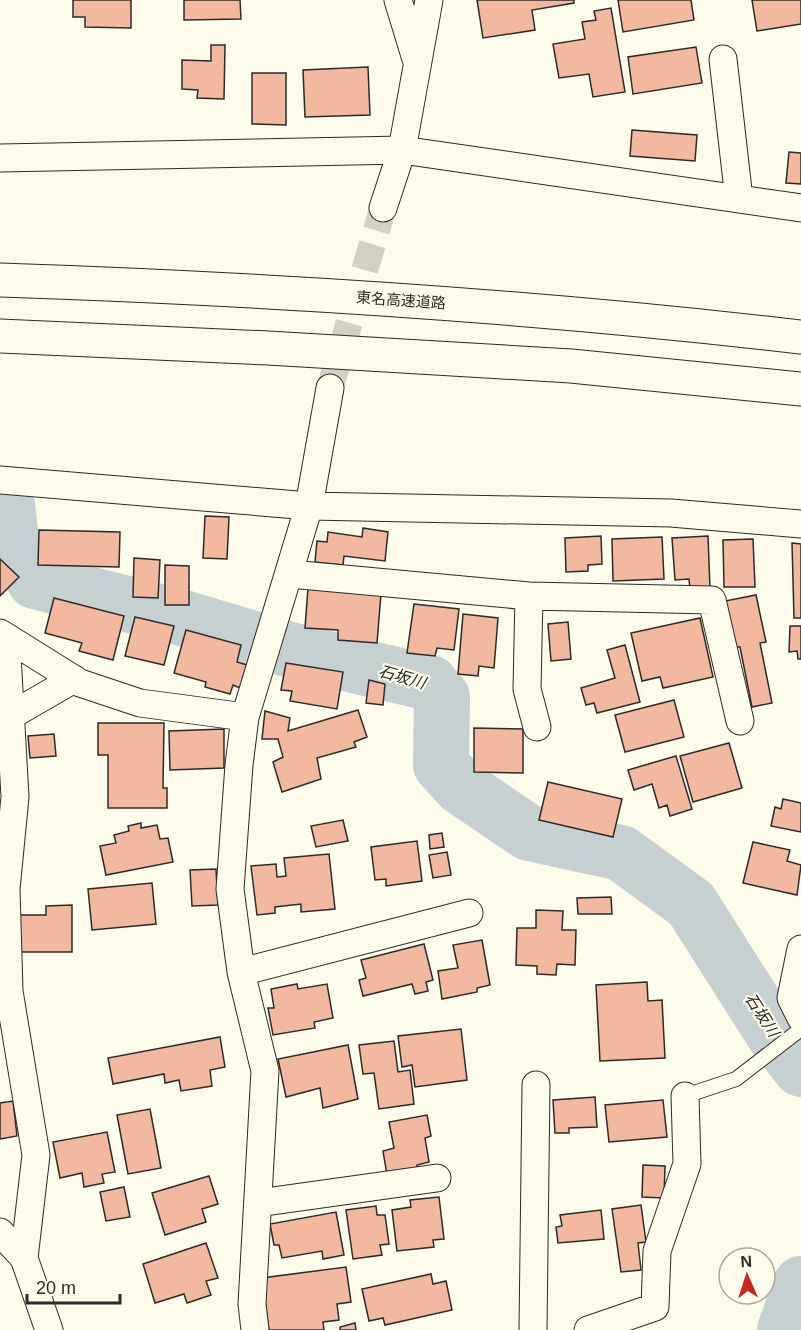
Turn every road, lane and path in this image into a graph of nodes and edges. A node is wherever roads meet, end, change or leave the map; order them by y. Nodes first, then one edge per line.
1 (398, 0) edge
2 (429, 0) edge
3 (723, 59) dead end
4 (417, 63) junction
5 (402, 150) junction
6 (0, 158) edge
7 (739, 199) junction
8 (383, 208) tunnel mouth
9 (801, 208) edge
10 (0, 280) edge
11 (0, 336) edge
12 (801, 337) edge
13 (330, 388) tunnel mouth
14 (801, 389) edge
15 (0, 480) edge
16 (309, 506) junction
17 (801, 524) edge
18 (290, 574) junction
19 (529, 596) junction
20 (3, 635) edge
21 (74, 679) junction
22 (10, 716) junction
23 (245, 717) junction
24 (740, 721) dead end
25 (537, 727) dead end
26 (469, 913) dead end
27 (801, 949) edge
28 (241, 972) junction
29 (798, 1005) edge
30 (801, 1029) edge
31 (536, 1085) dead end
32 (685, 1096) joint
33 (437, 1178) dead end
34 (258, 1203) junction
35 (0, 1232) edge
36 (24, 1257) junction
37 (48, 1330) edge
38 (255, 1330) edge
39 (533, 1330) edge
40 (588, 1330) edge

1 - 4 street
2 - 4 street
3 - 7 street
4 - 5 street
5 - 6 street
5 - 7 street
5 - 8 street
7 - 9 street
10 - 12 highway, 東名高速道路
11 - 14 highway
13 - 16 street
15 - 16 street
16 - 17 street
16 - 18 street
18 - 19 street
18 - 23 street
19 - 24 street
19 - 25 street
20 - 21 street
20 - 22 street
21 - 22 street
21 - 23 street
22 - 36 street
23 - 28 street
26 - 28 street
27 - 29 street
28 - 34 street
30 - 32 lane
31 - 39 street
32 - 40 street
33 - 34 street
34 - 38 street
35 - 36 street
36 - 37 street

